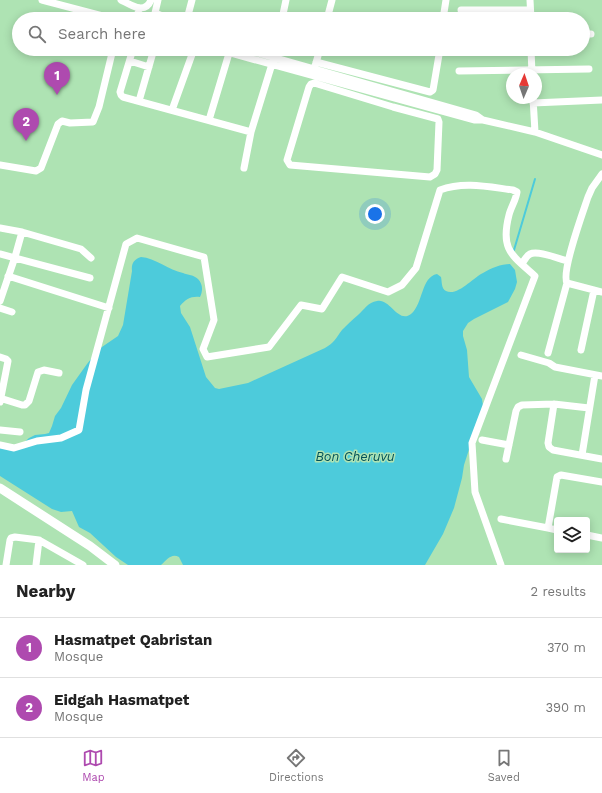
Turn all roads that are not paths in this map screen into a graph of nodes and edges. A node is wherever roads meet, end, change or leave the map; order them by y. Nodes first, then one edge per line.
1 (42, 0) edge
2 (78, 0) edge
3 (121, 0) edge
4 (151, 0) edge
5 (158, 0) edge
6 (192, 0) edge
7 (286, 0) edge
8 (332, 0) edge
9 (446, 0) edge
10 (530, 0) edge
11 (76, 8) junction
12 (139, 8) junction
13 (462, 10) dead end
14 (530, 10) joint
15 (88, 12) edge
16 (138, 12) edge
17 (155, 12) edge
18 (189, 12) edge
19 (283, 12) edge
20 (329, 12) edge
21 (444, 12) edge
22 (112, 56) edge
23 (131, 56) edge
24 (152, 56) edge
25 (191, 56) edge
26 (228, 56) edge
27 (252, 56) edge
28 (261, 56) edge
29 (274, 56) edge
30 (318, 56) edge
31 (439, 56) edge
32 (532, 56) edge
33 (130, 61) junction
34 (273, 61) junction
35 (316, 62) junction
36 (149, 67) junction
37 (532, 68) edge
38 (589, 69) dead end
39 (314, 70) junction
40 (459, 71) dead end
41 (542, 71) edge
42 (506, 72) edge
43 (422, 90) junction
44 (430, 92) junction
45 (413, 97) junction
46 (400, 98) junction
47 (602, 100) edge
48 (139, 101) junction
49 (542, 101) edge
50 (434, 103) junction
51 (533, 104) edge
52 (393, 107) junction
53 (172, 110) junction
54 (403, 110) junction
55 (454, 112) junction
56 (209, 120) junction
57 (251, 132) junction
58 (535, 132) junction
59 (602, 155) edge
60 (0, 164) edge
61 (244, 168) dead end
62 (602, 174) edge
63 (0, 228) edge
64 (22, 232) junction
65 (0, 254) edge
66 (15, 257) junction
67 (90, 258) dead end
68 (568, 261) junction
69 (522, 264) junction
70 (90, 278) dead end
71 (5, 280) edge
72 (567, 283) junction
73 (594, 290) junction
74 (602, 292) edge
75 (0, 301) edge
76 (0, 308) edge
77 (109, 308) junction
78 (12, 312) dead end
79 (581, 350) dead end
80 (548, 353) dead end
81 (521, 355) dead end
82 (0, 357) edge
83 (59, 373) dead end
84 (598, 375) edge
85 (0, 399) edge
86 (554, 404) junction
87 (589, 408) junction
88 (0, 430) edge
89 (20, 432) dead end
90 (482, 440) dead end
91 (0, 445) edge
92 (509, 445) junction
93 (582, 455) junction
94 (506, 459) dead end
95 (602, 459) edge
96 (602, 482) edge
97 (0, 488) edge
98 (501, 519) dead end
99 (548, 528) junction
100 (554, 529) edge
101 (590, 536) edge
102 (602, 538) edge
103 (39, 540) junction
104 (6, 565) edge
105 (36, 565) edge
106 (83, 565) edge
107 (115, 565) edge
108 (501, 565) edge

1 - 11 street
2 - 11 street
3 - 12 street
4 - 12 street
5 - 17 street
6 - 18 street
7 - 19 street
8 - 20 street
9 - 21 street
10 - 14 street
11 - 15 street
12 - 16 street
13 - 14 street
22 - 60 street
23 - 33 street
24 - 36 street
25 - 53 street
26 - 56 street
27 - 34 street
28 - 34 street
29 - 34 street
30 - 35 street
31 - 44 street
32 - 37 street
33 - 36 street
33 - 48 street
34 - 39 street
34 - 46 street
34 - 57 street
35 - 39 street
35 - 43 street
36 - 48 street
38 - 41 street
39 - 46 street
40 - 42 street
43 - 44 street
43 - 45 street
44 - 50 street
45 - 46 street
45 - 50 street
46 - 52 street
46 - 54 street
46 - 55 street
47 - 49 street
48 - 53 street
50 - 55 street
51 - 58 street
52 - 54 street
52 - 54 street
53 - 56 street
55 - 58 street
56 - 57 street
57 - 61 street
58 - 59 street
62 - 68 street
63 - 64 street
64 - 66 street
64 - 67 street
65 - 66 street
66 - 70 street
66 - 71 street
68 - 69 street
68 - 72 street
69 - 77 street
69 - 108 street
71 - 75 street
71 - 77 street
72 - 73 street
72 - 80 street
73 - 74 street
73 - 79 street
76 - 78 street
77 - 91 street
81 - 84 street
82 - 85 street
83 - 85 street
84 - 87 street
86 - 87 street
86 - 92 street
86 - 93 street
87 - 93 street
88 - 89 street
90 - 92 street
92 - 94 street
93 - 95 street
96 - 99 street
97 - 107 street
98 - 99 street
99 - 100 street
101 - 102 street
103 - 104 street
103 - 105 street
103 - 106 street

